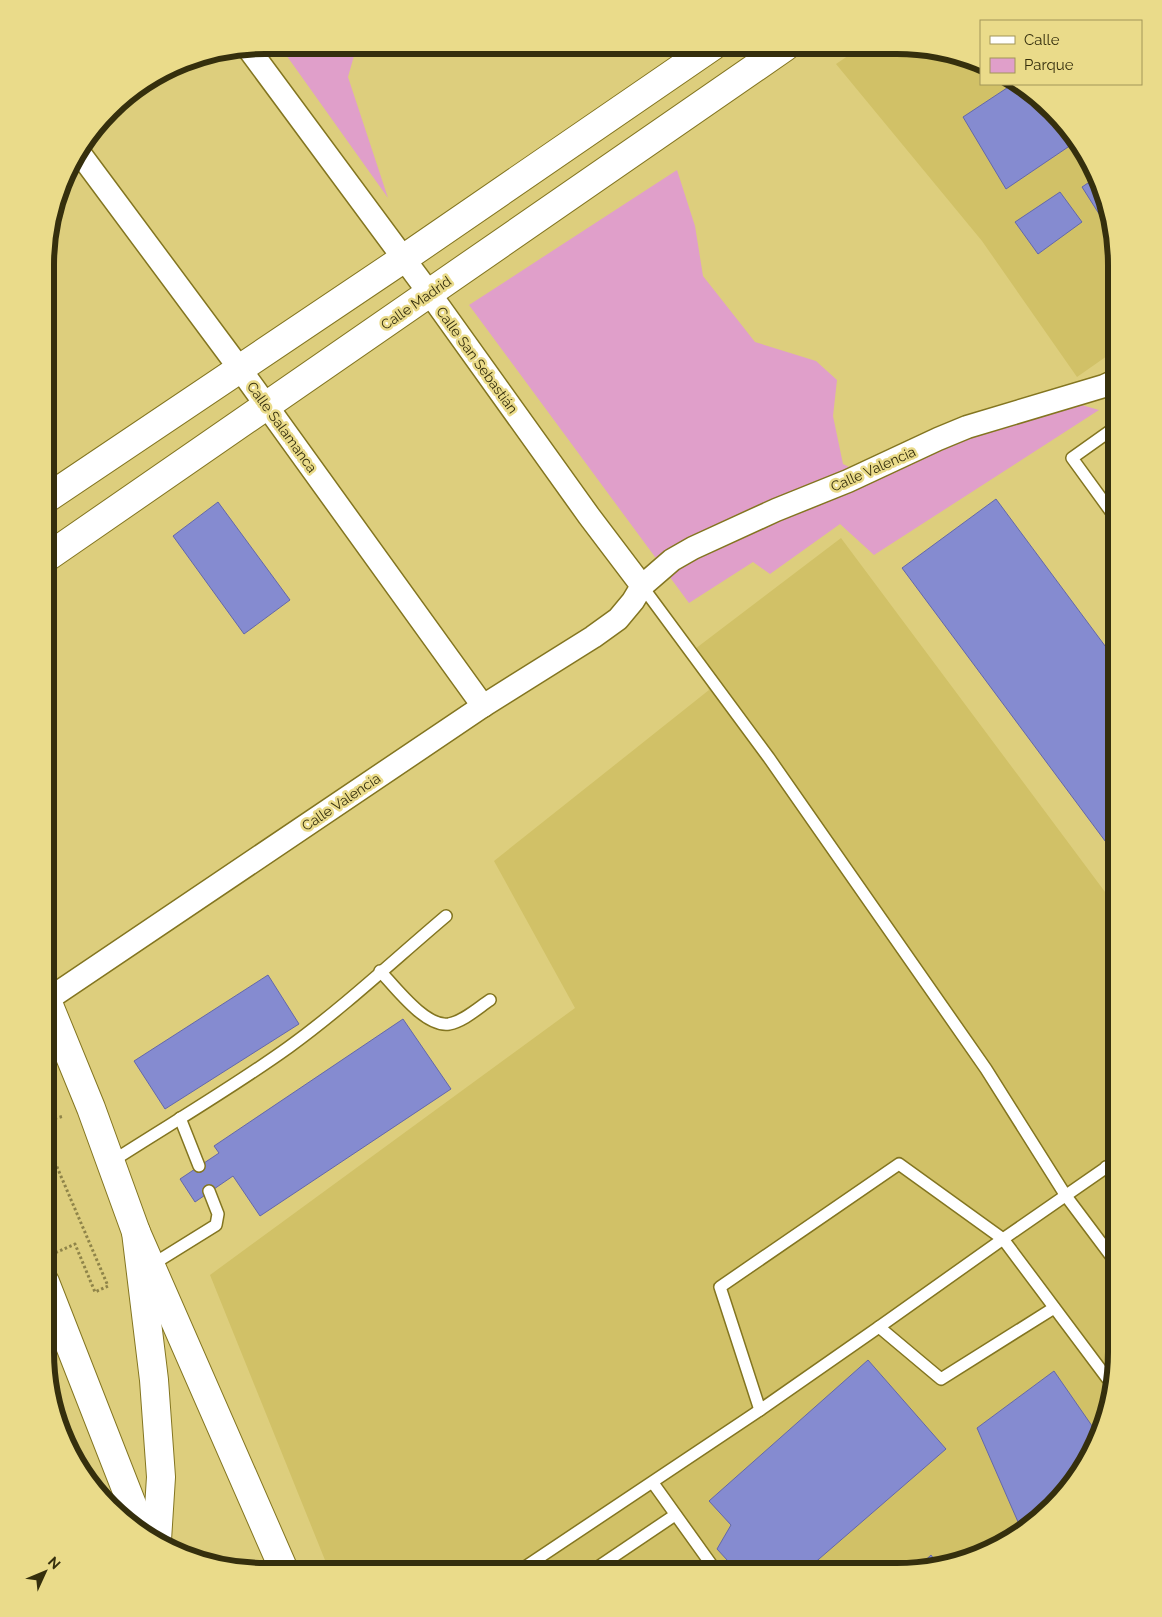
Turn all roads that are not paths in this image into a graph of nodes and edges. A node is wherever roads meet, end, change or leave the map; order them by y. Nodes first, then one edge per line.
1 (252, 54) edge
2 (701, 54) edge
3 (774, 54) edge
4 (83, 158) edge
5 (403, 259) junction
6 (430, 294) junction
7 (240, 368) junction
8 (1108, 384) edge
9 (267, 405) junction
10 (1108, 432) edge
11 (54, 494) edge
12 (1108, 508) edge
13 (54, 552) edge
14 (637, 594) junction
15 (483, 706) junction
16 (446, 916) dead end
17 (380, 971) junction
18 (54, 994) edge
19 (490, 1000) dead end
20 (54, 1018) edge
21 (180, 1118) junction
22 (111, 1162) junction
23 (199, 1166) dead end
24 (1106, 1167) joint
25 (1108, 1170) edge
26 (209, 1192) dead end
27 (1066, 1196) junction
28 (136, 1232) junction
29 (1003, 1238) junction
30 (1108, 1253) edge
31 (150, 1266) junction
32 (54, 1305) edge
33 (1054, 1308) junction
34 (880, 1328) junction
35 (1106, 1377) edge
36 (760, 1410) junction
37 (653, 1482) junction
38 (676, 1515) junction
39 (139, 1522) edge
40 (157, 1534) edge
41 (281, 1563) edge
42 (531, 1563) edge
43 (604, 1563) edge
44 (710, 1563) edge

1 - 5 street, Calle San Sebastián
2 - 5 street
3 - 6 street, Calle Madrid
4 - 7 street, Calle Salamanca
5 - 6 street, Calle San Sebastián
5 - 7 street
6 - 9 street, Calle Madrid
6 - 14 street, Calle San Sebastián
7 - 9 street, Calle Salamanca
7 - 11 street
8 - 14 street, Calle Valencia
9 - 13 street, Calle Madrid
9 - 15 street, Calle Salamanca
10 - 12 lane
14 - 15 street, Calle Valencia
14 - 27 lane
15 - 18 street, Calle Valencia
16 - 17 lane
17 - 19 lane
17 - 21 lane
20 - 22 street
21 - 22 lane
21 - 23 lane
22 - 28 street
24 - 25 lane
24 - 27 lane
26 - 31 lane
27 - 29 lane
27 - 30 lane
28 - 31 street
28 - 40 street
29 - 33 lane
29 - 34 lane
29 - 36 lane
31 - 41 street
32 - 39 street
33 - 34 lane
33 - 35 lane
34 - 36 lane
36 - 37 lane
37 - 38 lane
37 - 42 lane
38 - 43 lane
38 - 44 lane

